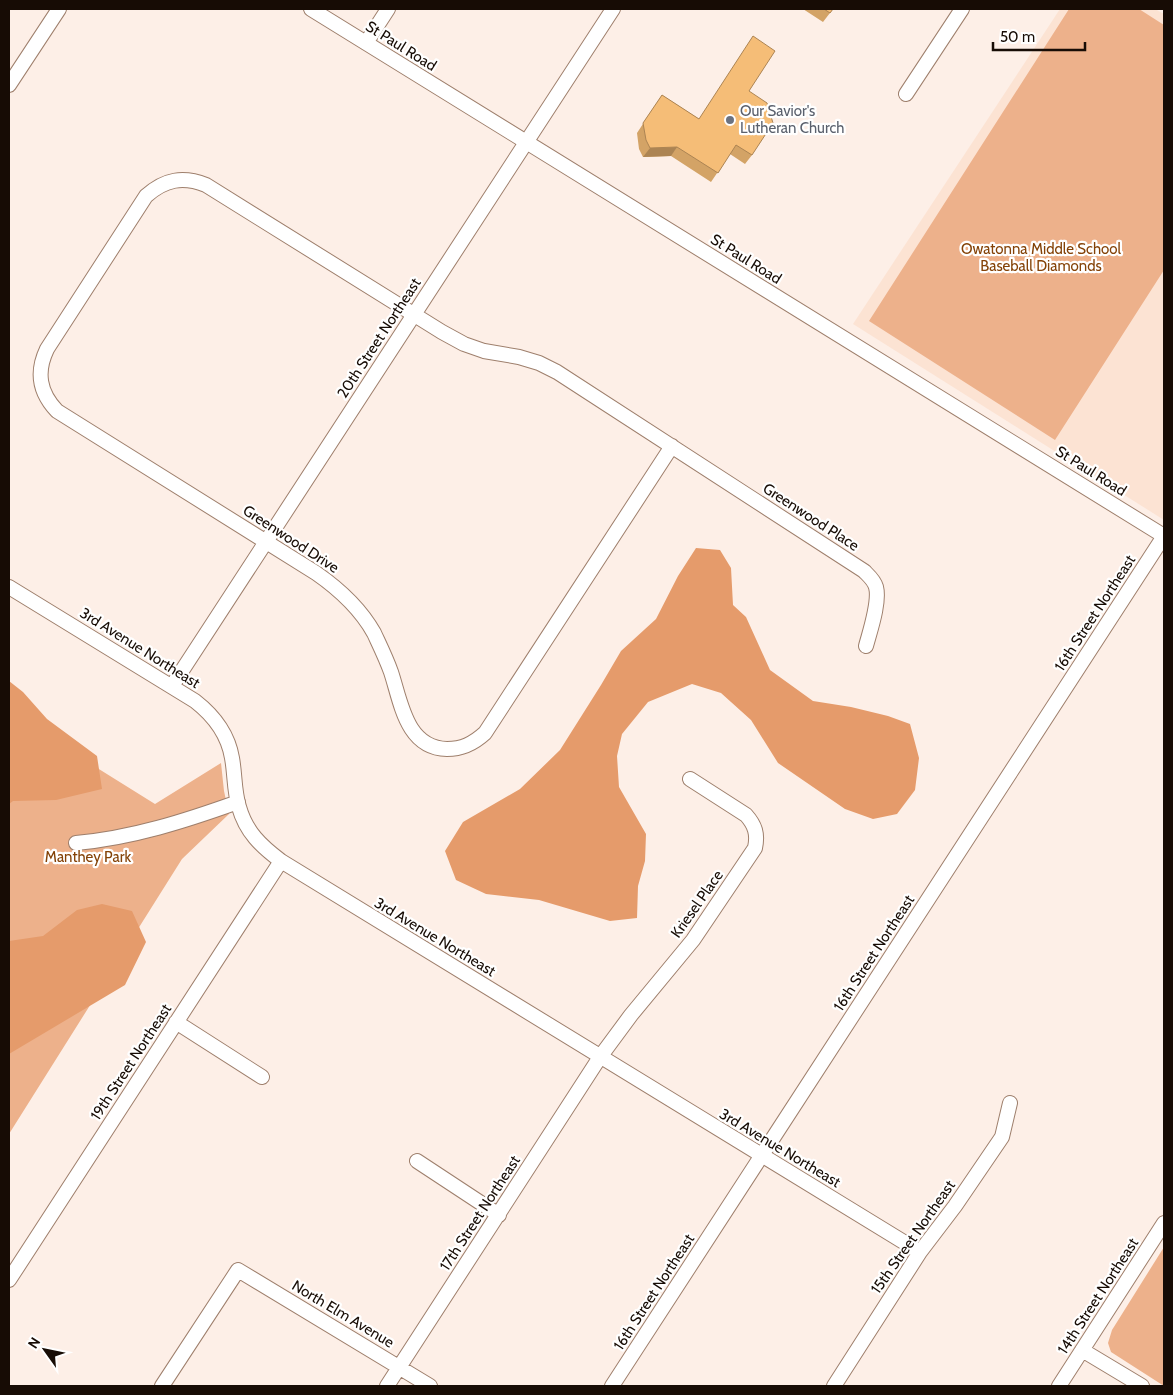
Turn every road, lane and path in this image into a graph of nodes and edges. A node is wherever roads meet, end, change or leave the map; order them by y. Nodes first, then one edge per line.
1 (59, 9) edge
2 (311, 9) edge
3 (388, 9) edge
4 (613, 9) edge
5 (962, 9) edge
6 (366, 43) junction
7 (9, 84) edge
8 (906, 94) dead end
9 (526, 142) junction
10 (414, 314) junction
11 (672, 446) junction
12 (1164, 536) edge
13 (267, 541) junction
14 (9, 587) edge
15 (866, 646) dead end
16 (172, 686) junction
17 (690, 778) dead end
18 (238, 802) junction
19 (76, 843) dead end
20 (280, 861) junction
21 (176, 1022) junction
22 (600, 1057) junction
23 (262, 1076) dead end
24 (1010, 1103) dead end
25 (762, 1156) junction
26 (417, 1161) dead end
27 (499, 1215) junction
28 (1164, 1223) edge
29 (920, 1252) junction
30 (9, 1280) edge
31 (1082, 1350) junction
32 (399, 1368) junction
33 (162, 1386) edge
34 (387, 1386) edge
35 (430, 1386) edge
36 (612, 1386) edge
37 (834, 1386) edge
38 (1059, 1386) edge
39 (1142, 1386) edge

1 - 7 street
2 - 6 street, St Paul Road
3 - 6 street
4 - 9 street, 20th Street Northeast
5 - 8 street
6 - 9 street, St Paul Road
9 - 10 street, 20th Street Northeast
9 - 12 street, St Paul Road
10 - 11 street, Greenwood Drive
10 - 13 street, 20th Street Northeast
10 - 13 street, Greenwood Drive
11 - 13 street, Greenwood Drive
11 - 15 street, Greenwood Place
12 - 25 street, 16th Street Northeast
13 - 16 street, 20th Street Northeast
14 - 16 street, 3rd Avenue Northeast
16 - 18 street, 3rd Avenue Northeast
17 - 22 street, Kriesel Place
18 - 19 street
18 - 20 street, 3rd Avenue Northeast
20 - 21 street, 19th Street Northeast
20 - 22 street, 3rd Avenue Northeast
21 - 23 street
21 - 30 street, 19th Street Northeast
22 - 25 street, 3rd Avenue Northeast
22 - 27 street, 17th Street Northeast
24 - 29 street, 15th Street Northeast
25 - 29 street, 3rd Avenue Northeast
25 - 36 street, 16th Street Northeast
26 - 27 street
27 - 32 street, 17th Street Northeast
28 - 31 street, 14th Street Northeast
29 - 37 street, 15th Street Northeast
31 - 38 street, 14th Street Northeast
31 - 39 street
32 - 33 street, North Elm Avenue
32 - 34 street, 17th Street Northeast
32 - 35 street, North Elm Avenue

